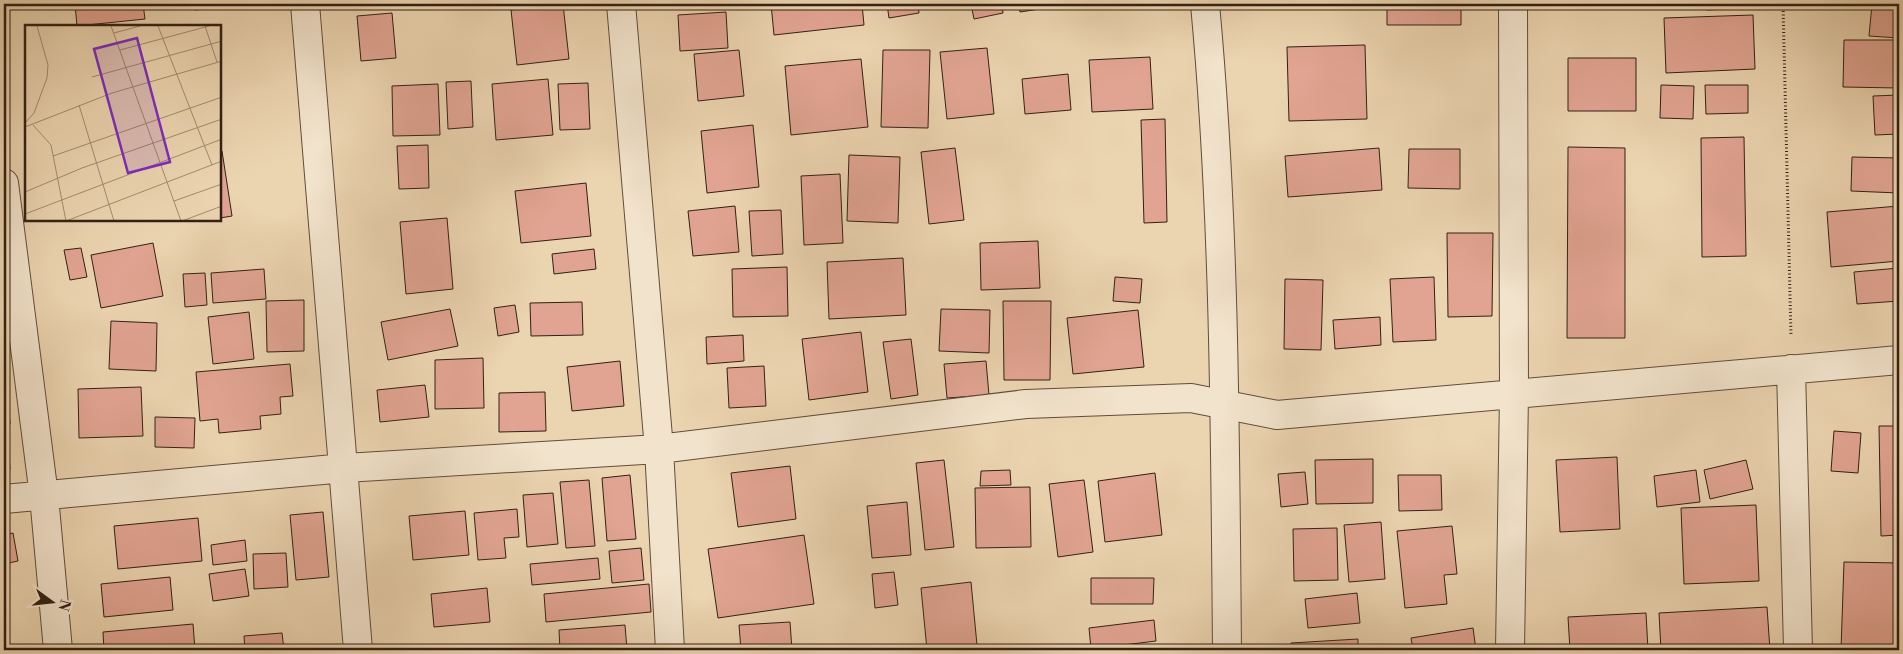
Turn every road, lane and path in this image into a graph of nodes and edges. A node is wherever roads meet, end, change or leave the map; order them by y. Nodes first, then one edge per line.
1 (305, 4) edge
2 (621, 4) edge
3 (1205, 4) edge
4 (1513, 4) edge
5 (1783, 4) edge
6 (4, 183) edge
7 (1899, 360) edge
8 (1791, 369) junction
9 (1514, 394) junction
10 (1225, 405) junction
11 (659, 448) junction
12 (345, 468) junction
13 (44, 496) junction
14 (4, 499) edge
15 (58, 650) edge
16 (358, 650) edge
17 (670, 650) edge
18 (1227, 650) edge
19 (1510, 650) edge
20 (1798, 650) edge

1 - 12 street
2 - 11 street
3 - 10 street
4 - 9 street
5 - 8 path
6 - 13 street
7 - 8 street
8 - 9 street
8 - 20 street
9 - 10 street
9 - 19 street
10 - 11 street
10 - 18 street
11 - 12 street
11 - 17 street
12 - 13 street
12 - 16 street
13 - 14 street
13 - 15 street

